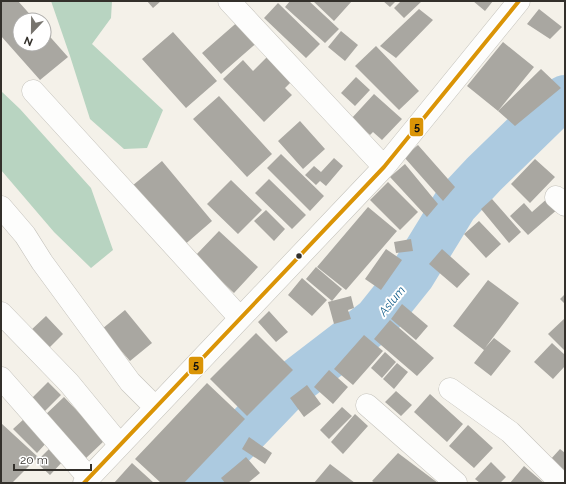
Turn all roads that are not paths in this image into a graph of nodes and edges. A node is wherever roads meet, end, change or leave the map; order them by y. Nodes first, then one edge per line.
1 (229, 1) edge
2 (520, 1) edge
3 (33, 92) dead end
4 (384, 167) junction
5 (1, 207) edge
6 (1, 313) edge
7 (240, 318) junction
8 (1, 378) edge
9 (450, 389) dead end
10 (367, 405) dead end
11 (155, 408) junction
12 (120, 445) junction
13 (87, 481) edge
14 (456, 483) edge
15 (561, 483) edge

1 - 4 street
2 - 4 street
3 - 7 street
4 - 7 street
5 - 11 street
6 - 12 street
7 - 11 street
8 - 13 street
9 - 15 street
10 - 14 street
11 - 12 street
12 - 13 street

